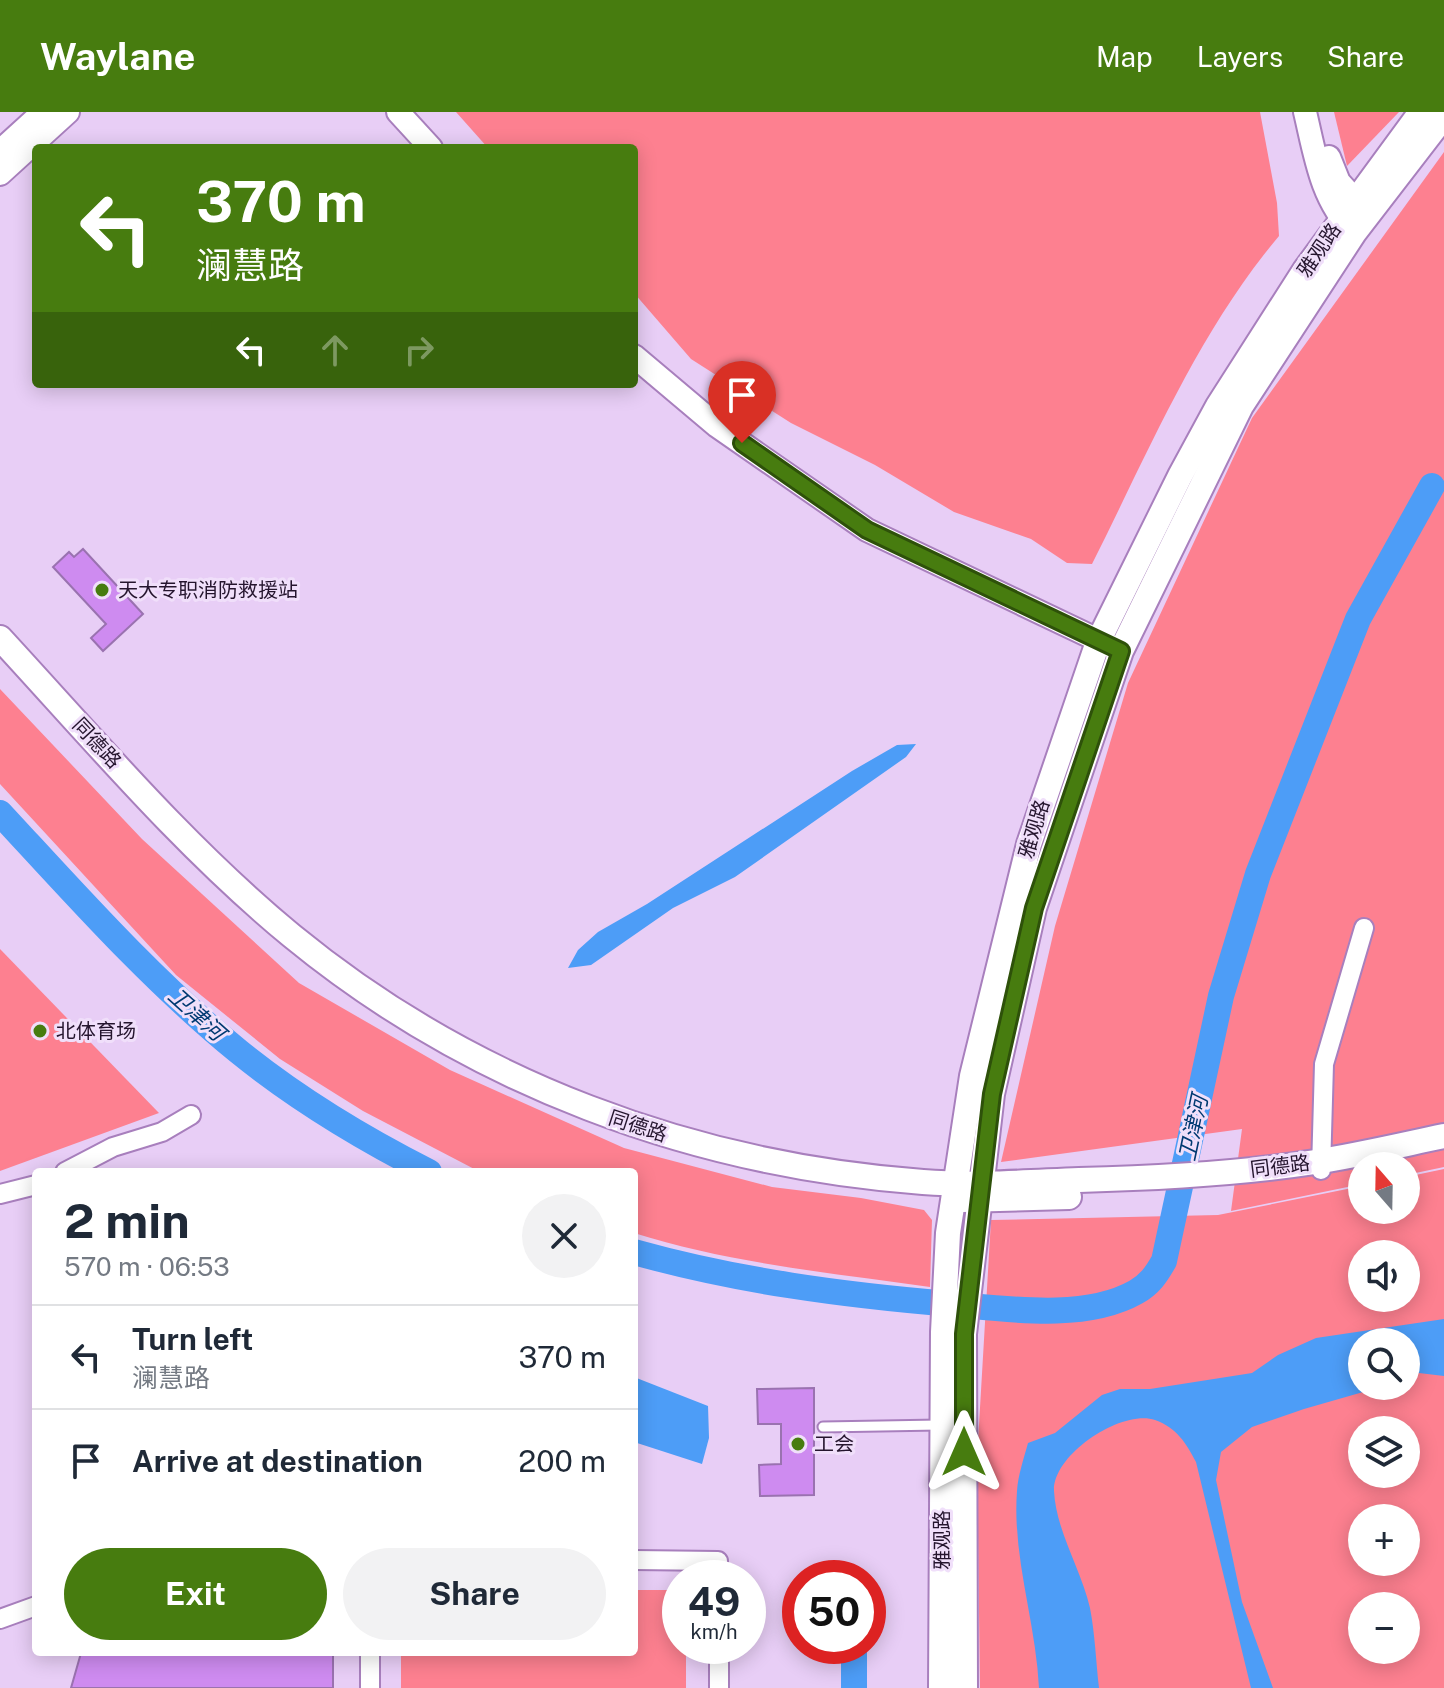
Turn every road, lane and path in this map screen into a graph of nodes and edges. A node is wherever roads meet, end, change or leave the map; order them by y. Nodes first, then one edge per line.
1 (43, 112) edge
2 (68, 112) edge
3 (398, 112) edge
4 (1305, 112) edge
5 (1318, 112) edge
6 (1421, 112) edge
7 (1444, 116) edge
8 (33, 144) edge
9 (427, 144) edge
10 (32, 145) edge
11 (0, 151) edge
12 (0, 174) edge
13 (1354, 217) junction
14 (638, 359) edge
15 (0, 638) edge
16 (1098, 642) junction
17 (1121, 651) junction
18 (0, 661) edge
19 (1364, 928) dead end
20 (191, 1115) dead end
21 (1444, 1136) edge
22 (1444, 1149) edge
23 (1321, 1167) junction
24 (73, 1168) edge
25 (32, 1186) edge
26 (966, 1192) junction
27 (0, 1194) edge
28 (953, 1333) junction
29 (942, 1425) junction
30 (823, 1427) dead end
31 (638, 1560) edge
32 (662, 1563) edge
33 (32, 1607) edge
34 (0, 1619) edge
35 (370, 1656) edge
36 (719, 1664) edge
37 (370, 1688) edge
38 (719, 1688) edge
39 (941, 1688) edge
40 (965, 1688) edge

1 - 11 street
2 - 8 street
3 - 9 street
4 - 13 street
5 - 13 street
6 - 13 main road, 雅观路
7 - 13 main road, 雅观路
10 - 12 street
13 - 16 main road, 雅观路
13 - 17 main road, 雅观路
14 - 16 street
15 - 26 main road, 同德路
16 - 17 street
16 - 26 main road, 雅观路
17 - 26 main road, 雅观路
18 - 26 main road, 同德路
19 - 23 street
20 - 24 street
21 - 23 main road, 同德路
22 - 23 main road, 同德路
23 - 26 main road, 同德路
25 - 27 street
26 - 28 main road, 雅观路
26 - 28 main road, 雅观路
28 - 29 main road, 雅观路
28 - 40 main road, 雅观路
29 - 30 lane
29 - 39 main road, 雅观路
31 - 32 street
33 - 34 street
35 - 37 street
36 - 38 street

